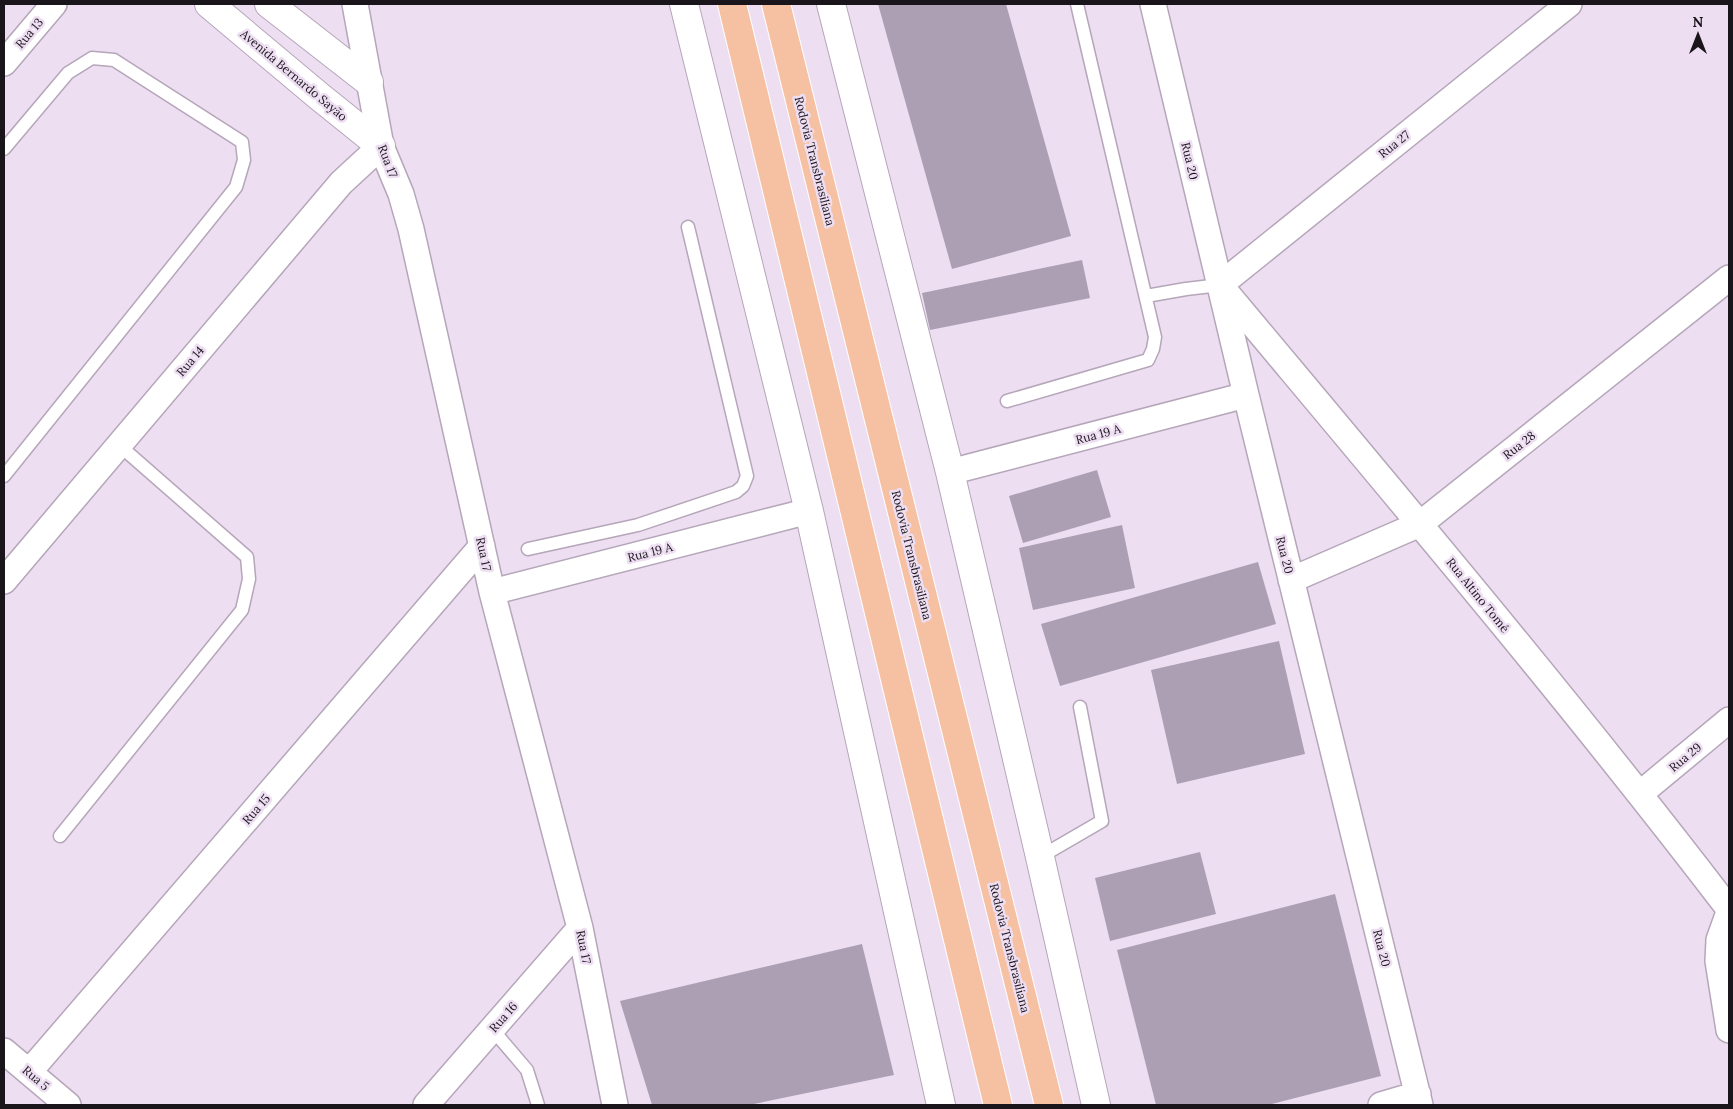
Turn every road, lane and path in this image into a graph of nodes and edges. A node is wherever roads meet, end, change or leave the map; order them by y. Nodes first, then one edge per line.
1 (54, 4) edge
2 (209, 4) edge
3 (269, 4) edge
4 (355, 4) edge
5 (684, 4) edge
6 (732, 4) edge
7 (776, 4) edge
8 (831, 4) edge
9 (1077, 4) edge
10 (1153, 4) edge
11 (1569, 4) edge
12 (4, 63) edge
13 (369, 82) junction
14 (381, 146) junction
15 (4, 150) edge
16 (688, 228) dead end
17 (1729, 278) edge
18 (1220, 285) junction
19 (1146, 296) junction
20 (1246, 395) junction
21 (1007, 401) dead end
22 (119, 445) junction
23 (950, 472) junction
24 (4, 476) edge
25 (809, 511) junction
26 (1420, 524) junction
27 (642, 539) junction
28 (482, 546) junction
29 (528, 550) dead end
30 (1291, 580) junction
31 (4, 581) edge
32 (492, 592) junction
33 (1080, 708) dead end
34 (1729, 720) edge
35 (1640, 793) junction
36 (60, 836) dead end
37 (1040, 857) junction
38 (1729, 911) edge
39 (580, 928) junction
40 (492, 1029) junction
41 (1729, 1030) edge
42 (4, 1051) edge
43 (29, 1072) junction
44 (1419, 1100) edge
45 (68, 1105) edge
46 (426, 1105) edge
47 (538, 1105) edge
48 (615, 1105) edge
49 (941, 1105) edge
50 (998, 1105) edge
51 (1049, 1105) edge
52 (1096, 1105) edge
53 (1381, 1105) edge

1 - 12 street, Rua 13
2 - 14 main road, Avenida Bernardo Sayão
3 - 13 main road
4 - 13 street, Rua 17
5 - 25 main road
6 - 50 highway
7 - 51 highway, Rodovia Transbrasiliana
8 - 23 main road
9 - 19 lane
10 - 18 street, Rua 20
11 - 18 street, Rua 27
13 - 14 street, Rua 17
14 - 22 street, Rua 14
14 - 28 street, Rua 17
15 - 24 lane
16 - 27 lane
17 - 26 street, Rua 28
18 - 19 lane
18 - 20 street, Rua 20
18 - 26 street, Rua Altino Tomé
19 - 21 lane
20 - 23 street, Rua 19 A
20 - 30 street, Rua 20
22 - 31 street, Rua 14
22 - 36 lane
23 - 37 main road
25 - 27 street, Rua 19 A
25 - 49 main road
26 - 30 street, Rua 28
26 - 35 street, Rua Altino Tomé
27 - 29 lane
27 - 32 street, Rua 19 A
28 - 32 street, Rua 17
28 - 43 street, Rua 15
30 - 44 street, Rua 20
32 - 39 street, Rua 17
33 - 37 lane
34 - 35 street, Rua 29
35 - 38 street, Rua Altino Tomé
37 - 52 main road
38 - 41 street
39 - 40 street, Rua 16
39 - 48 street, Rua 17
40 - 46 street, Rua 16
40 - 47 lane
42 - 43 street, Rua 5
43 - 45 street, Rua 5
44 - 53 street

